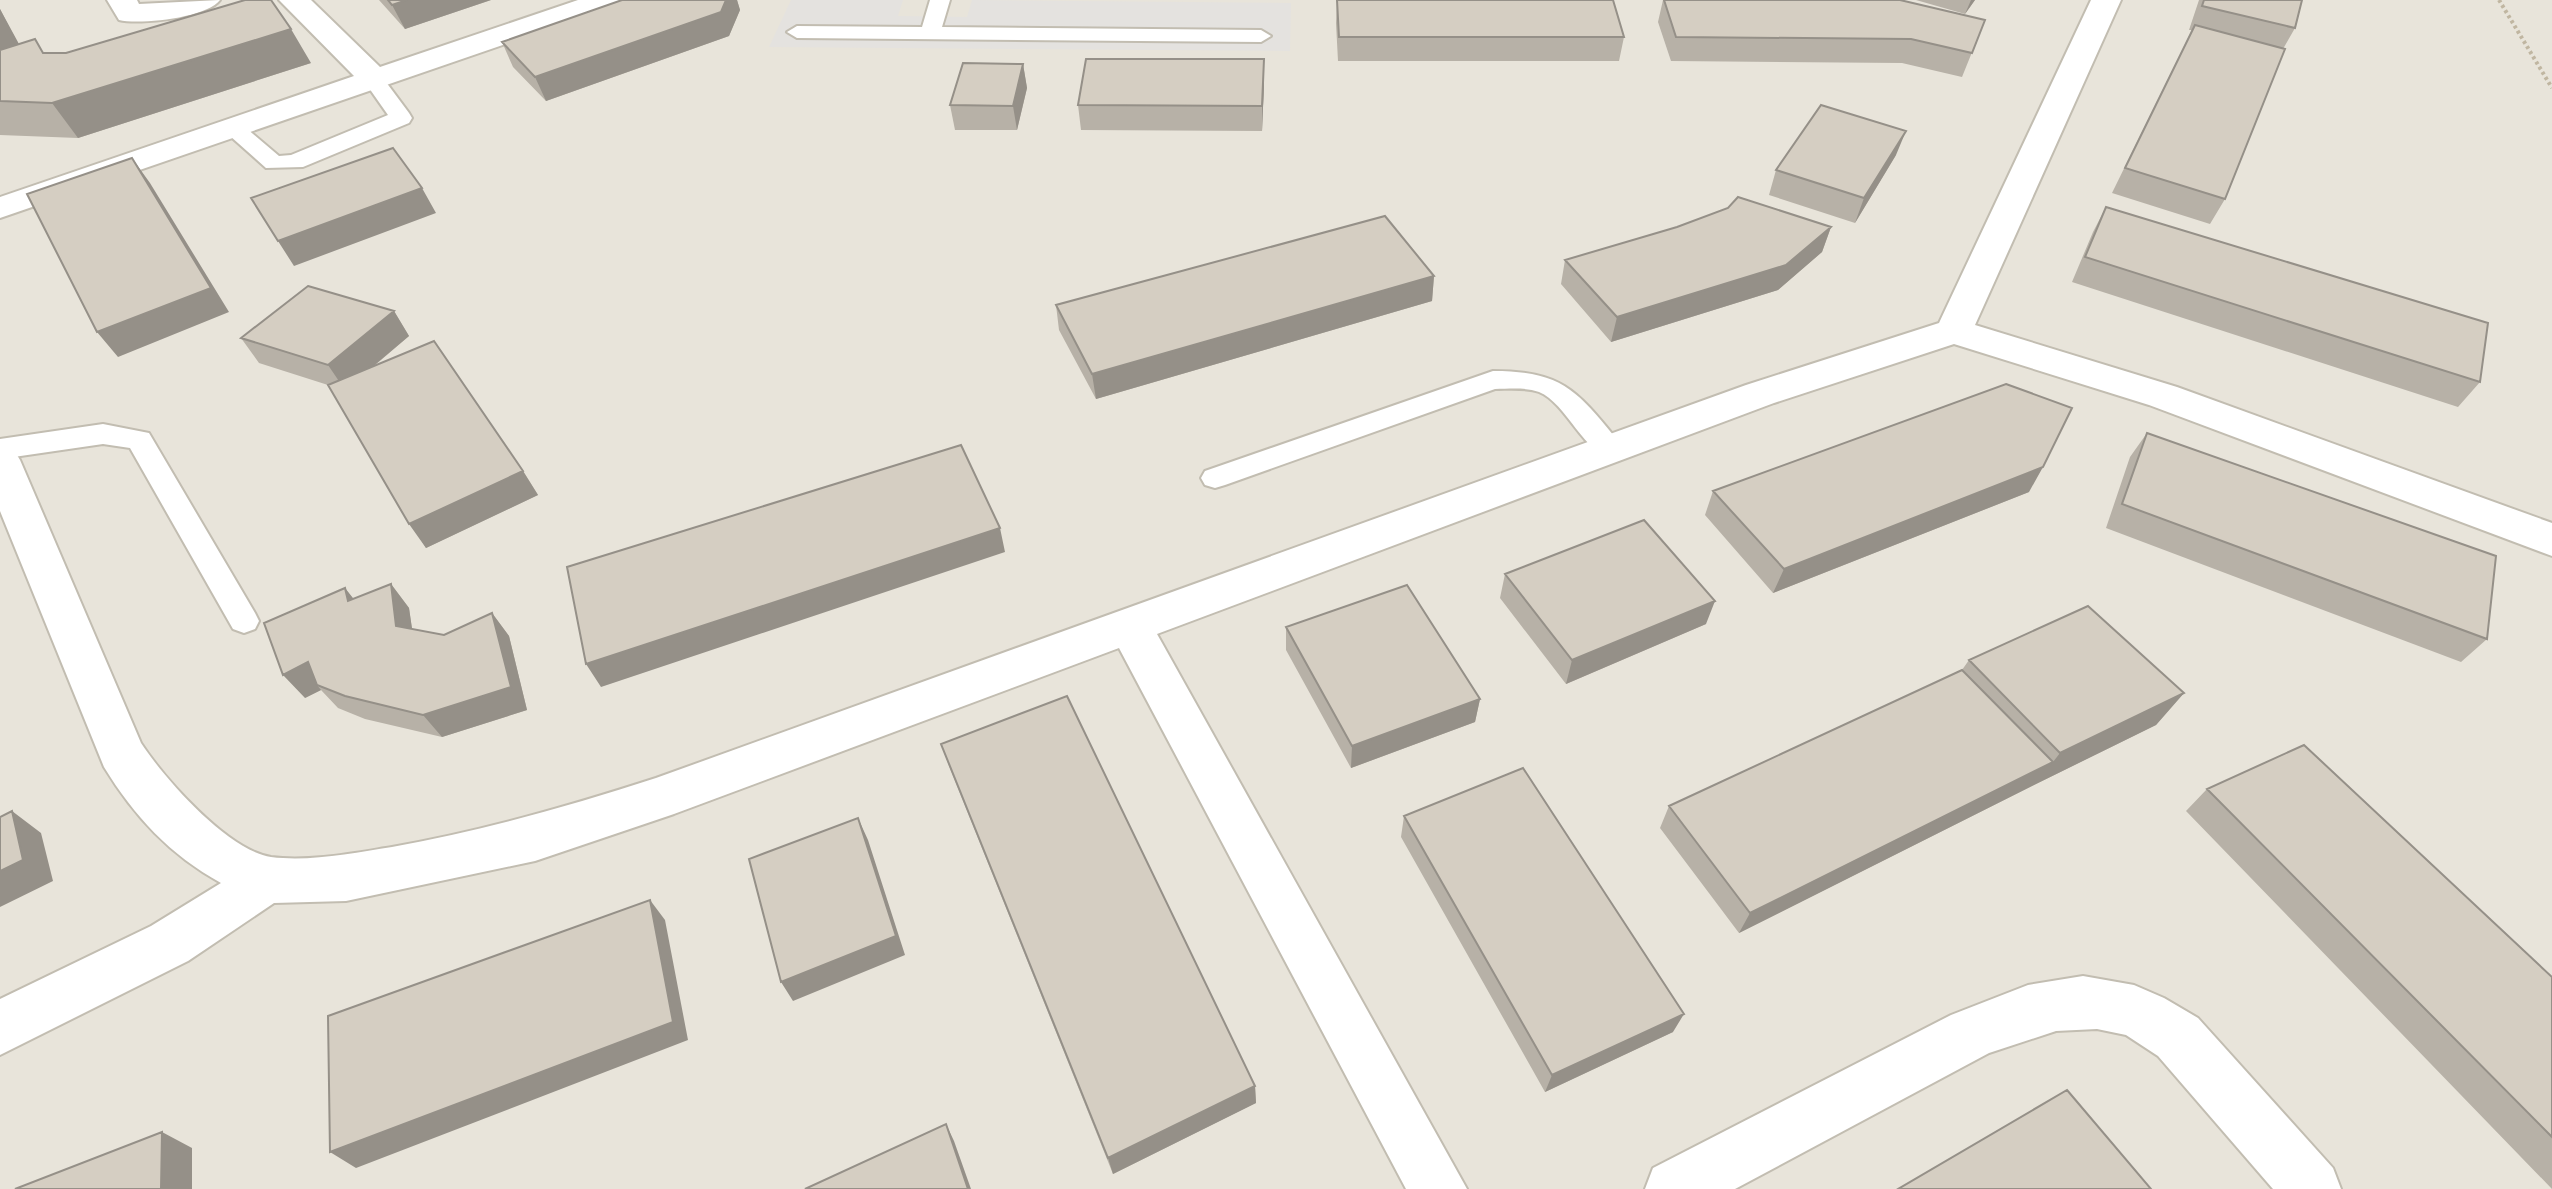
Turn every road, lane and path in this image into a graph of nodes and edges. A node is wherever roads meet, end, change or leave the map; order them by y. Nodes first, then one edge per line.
1 (122, 0) edge
2 (205, 0) edge
3 (294, 0) edge
4 (606, 0) edge
5 (940, 0) edge
6 (2106, 0) edge
7 (2499, 0) edge
8 (797, 32) dead end
9 (931, 32) junction
10 (1261, 36) dead end
11 (373, 78) junction
12 (2552, 88) edge
13 (232, 128) junction
14 (0, 208) edge
15 (1954, 331) junction
16 (0, 449) edge
17 (1609, 449) junction
18 (0, 460) edge
19 (1215, 478) dead end
20 (2552, 540) edge
21 (244, 621) dead end
22 (1129, 625) junction
23 (264, 880) junction
24 (0, 1028) edge
25 (1438, 1189) edge
26 (1674, 1189) edge
27 (2312, 1189) edge

1 - 2 street
3 - 11 street
4 - 11 street
5 - 9 lane
6 - 15 street
7 - 12 path
8 - 9 lane
9 - 10 lane
11 - 13 street
11 - 13 lane
13 - 14 street
15 - 17 street
15 - 20 street
16 - 21 lane
17 - 19 lane
17 - 22 street
18 - 23 street
22 - 23 street
22 - 25 street
23 - 24 street
26 - 27 street

